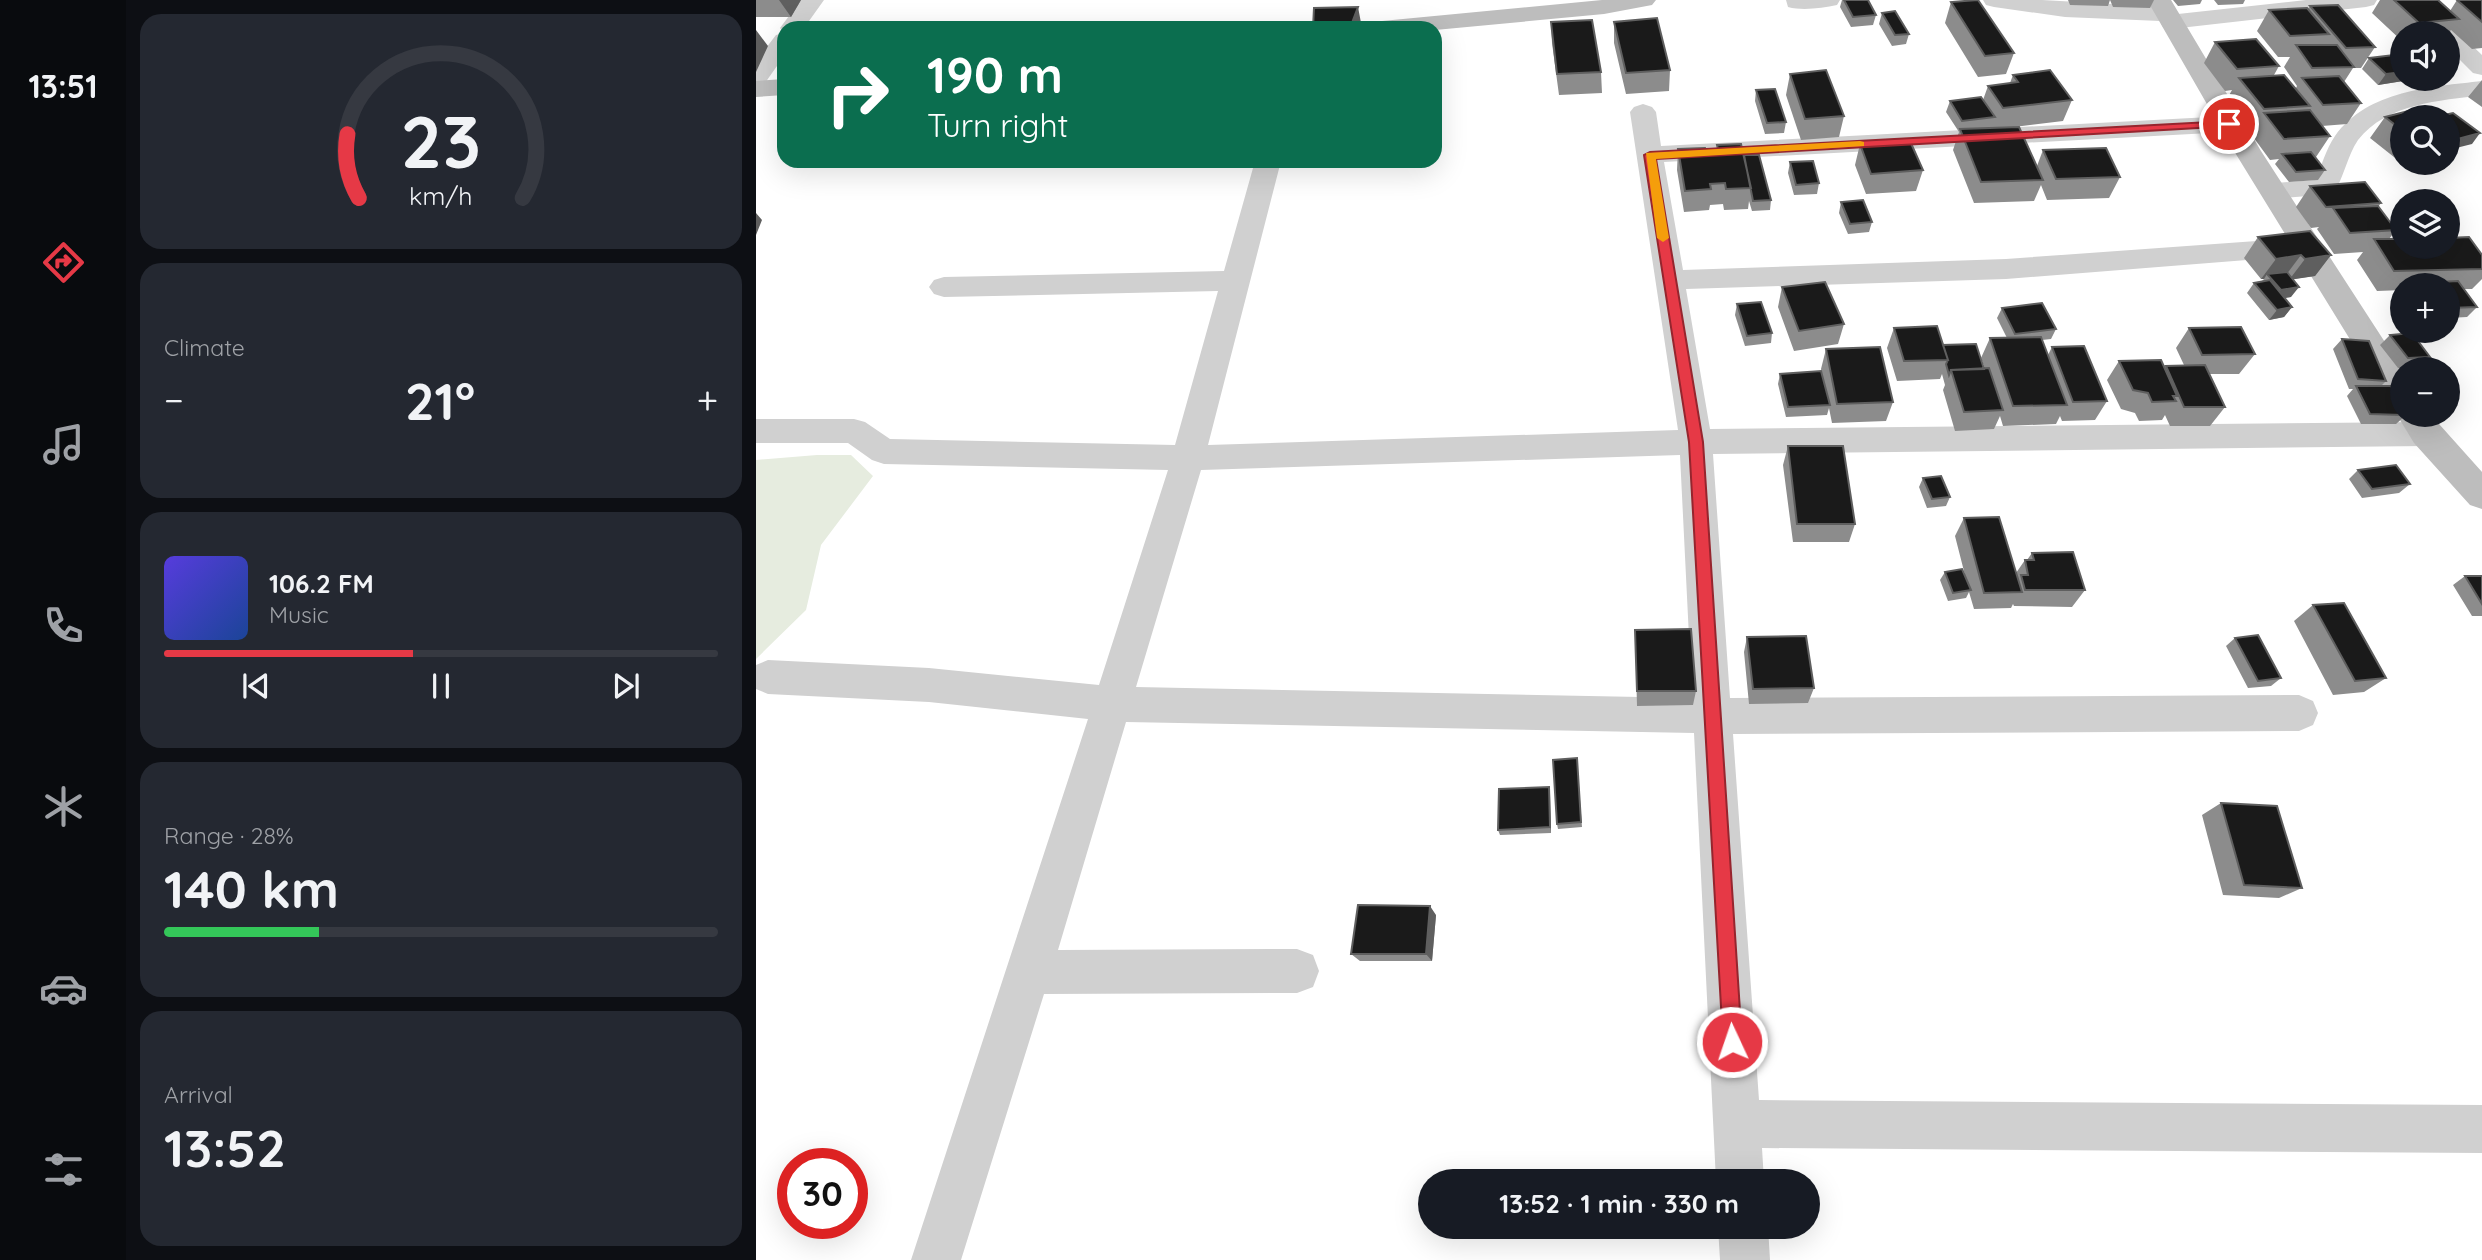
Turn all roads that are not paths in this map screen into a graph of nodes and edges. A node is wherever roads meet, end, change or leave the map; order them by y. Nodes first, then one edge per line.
1 (813, 0) edge
2 (1644, 0) edge
3 (1829, 0) edge
4 (1994, 0) edge
5 (2366, 0) edge
6 (1796, 2) dead end
7 (2062, 5) edge
8 (2166, 12) edge
9 (2429, 17) edge
10 (798, 21) edge
11 (2433, 21) edge
12 (1442, 22) edge
13 (2460, 45) edge
14 (777, 50) edge
15 (2478, 60) edge
16 (756, 78) edge
17 (777, 88) edge
18 (2482, 88) edge
19 (756, 89) edge
20 (1643, 112) dead end
21 (2229, 124) junction
22 (1650, 155) junction
23 (1266, 168) edge
24 (2272, 190) junction
25 (2309, 246) junction
26 (1669, 280) junction
27 (1236, 281) junction
28 (944, 287) dead end
29 (2390, 376) edge
30 (2390, 426) edge
31 (2422, 427) edge
32 (756, 431) edge
33 (1696, 442) junction
34 (1188, 458) junction
35 (2482, 495) edge
36 (768, 677) dead end
37 (1112, 704) junction
38 (2299, 713) dead end
39 (1714, 716) junction
40 (1297, 971) dead end
41 (1029, 972) junction
42 (1737, 1124) junction
43 (2482, 1129) edge
44 (1739, 1169) edge
45 (1744, 1239) edge
46 (936, 1260) edge
47 (1745, 1260) edge

1 - 10 street
2 - 12 street
3 - 6 street
4 - 7 street
5 - 8 street
7 - 8 street
8 - 21 street
9 - 11 street
13 - 15 street
14 - 16 street
17 - 19 street
18 - 24 street
20 - 22 street
21 - 22 street
21 - 24 street
22 - 26 street
23 - 27 street
24 - 25 street
25 - 26 street
25 - 29 street
26 - 33 street
27 - 28 street
27 - 34 street
30 - 33 street
31 - 35 street
32 - 34 street
33 - 34 street
33 - 39 street
34 - 37 street
36 - 37 street
37 - 39 street
37 - 41 street
38 - 39 street
39 - 42 street
40 - 41 street
41 - 46 street
42 - 43 street
42 - 44 street
45 - 47 street

